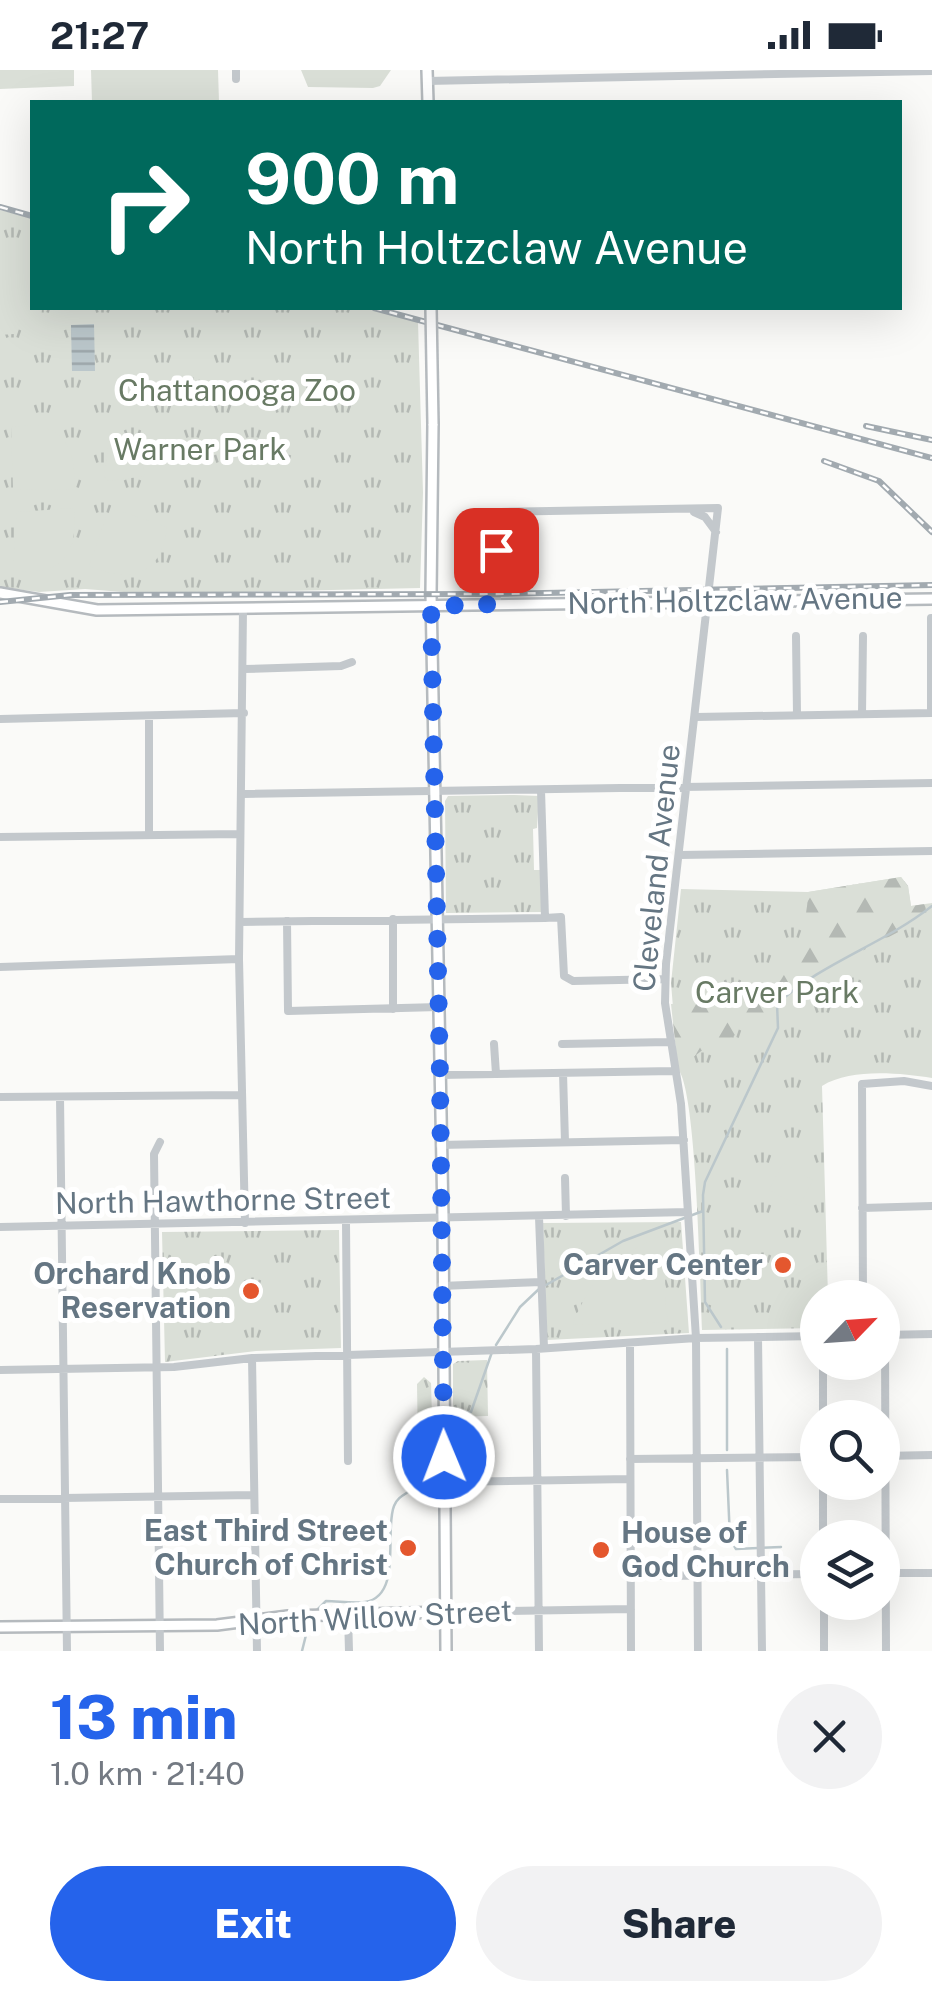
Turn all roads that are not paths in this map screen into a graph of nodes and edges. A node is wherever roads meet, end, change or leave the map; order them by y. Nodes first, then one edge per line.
1 (884, 71) edge
2 (932, 72) edge
3 (737, 73) edge
4 (517, 74) edge
5 (590, 74) edge
6 (631, 74) edge
7 (427, 75) edge
8 (428, 100) edge
9 (431, 310) edge
10 (680, 509) junction
11 (717, 535) junction
12 (0, 594) edge
13 (932, 598) edge
14 (708, 601) junction
15 (496, 604) junction
16 (431, 606) junction
17 (243, 609) junction
18 (931, 618) edge
19 (796, 636) dead end
20 (863, 636) dead end
21 (352, 662) dead end
22 (244, 669) junction
23 (244, 713) junction
24 (862, 714) junction
25 (932, 714) edge
26 (797, 715) junction
27 (149, 716) junction
28 (696, 716) junction
29 (0, 719) edge
30 (932, 783) edge
31 (686, 787) junction
32 (541, 790) junction
33 (433, 792) junction
34 (244, 794) junction
35 (149, 834) junction
36 (239, 834) junction
37 (0, 836) edge
38 (932, 851) edge
39 (679, 855) junction
40 (545, 918) junction
41 (393, 919) junction
42 (437, 919) junction
43 (288, 921) junction
44 (240, 922) junction
45 (239, 959) junction
46 (0, 967) edge
47 (665, 980) junction
48 (439, 1007) junction
49 (394, 1008) junction
50 (669, 1042) junction
51 (494, 1044) dead end
52 (562, 1044) dead end
53 (674, 1071) junction
54 (564, 1073) junction
55 (496, 1074) junction
56 (440, 1076) junction
57 (932, 1086) edge
58 (242, 1095) junction
59 (0, 1097) edge
60 (60, 1097) junction
61 (684, 1140) junction
62 (160, 1142) dead end
63 (564, 1142) junction
64 (440, 1144) junction
65 (565, 1178) dead end
66 (932, 1206) edge
67 (862, 1208) junction
68 (688, 1212) junction
69 (566, 1216) junction
70 (539, 1217) junction
71 (442, 1218) junction
72 (346, 1222) junction
73 (245, 1224) junction
74 (155, 1225) junction
75 (62, 1227) junction
76 (0, 1228) edge
77 (864, 1280) edge
78 (540, 1282) junction
79 (441, 1286) junction
80 (932, 1334) edge
81 (900, 1335) edge
82 (800, 1337) edge
83 (696, 1338) junction
84 (758, 1338) junction
85 (630, 1343) junction
86 (540, 1349) junction
87 (442, 1352) junction
88 (347, 1355) junction
89 (252, 1358) junction
90 (158, 1368) junction
91 (63, 1369) junction
92 (0, 1370) edge
93 (932, 1455) edge
94 (800, 1456) edge
95 (900, 1456) edge
96 (760, 1457) junction
97 (698, 1458) junction
98 (630, 1459) junction
99 (348, 1461) dead end
100 (630, 1480) junction
101 (444, 1482) junction
102 (537, 1482) junction
103 (253, 1494) junction
104 (158, 1496) junction
105 (64, 1498) junction
106 (0, 1499) edge
107 (900, 1573) edge
108 (932, 1573) edge
109 (761, 1574) junction
110 (800, 1574) edge
111 (697, 1575) junction
112 (631, 1576) junction
113 (631, 1609) junction
114 (538, 1610) junction
115 (447, 1612) junction
116 (348, 1615) junction
117 (256, 1619) junction
118 (824, 1620) edge
119 (885, 1620) edge
120 (159, 1626) junction
121 (0, 1627) edge
122 (67, 1627) junction
123 (67, 1651) edge
124 (160, 1651) edge
125 (257, 1651) edge
126 (349, 1651) edge
127 (446, 1651) edge
128 (539, 1651) edge
129 (631, 1651) edge
130 (698, 1651) edge
131 (762, 1651) edge
132 (824, 1651) edge
133 (886, 1651) edge

1 - 2 street
1 - 3 street
3 - 6 street
4 - 5 street
4 - 7 street
5 - 6 street
7 - 8 main road
9 - 16 main road, bridge
10 - 11 street
10 - 11 street, Cleveland Avenue
10 - 15 street
11 - 14 street, Cleveland Avenue
12 - 17 main road, North Holtzclaw Avenue
13 - 14 main road, North Holtzclaw Avenue
14 - 15 main road, North Holtzclaw Avenue
14 - 28 street, Cleveland Avenue
15 - 16 main road, North Holtzclaw Avenue
16 - 17 main road, North Holtzclaw Avenue
16 - 33 main road
17 - 22 street
18 - 25 street
19 - 26 street
20 - 24 street
21 - 22 street
22 - 23 street
23 - 27 street
23 - 34 street
24 - 25 street
24 - 26 street
26 - 28 street
27 - 29 street
27 - 35 street
28 - 31 street, Cleveland Avenue
30 - 31 street
31 - 32 street
31 - 39 street, Cleveland Avenue
32 - 33 street
32 - 40 street
33 - 34 street
33 - 42 main road
34 - 36 street
35 - 36 street
35 - 37 street
36 - 44 street
38 - 39 street
39 - 47 street, Cleveland Avenue
40 - 42 street
40 - 47 street
41 - 42 street
41 - 43 street
41 - 49 street
42 - 48 main road
43 - 44 street
43 - 49 street
44 - 45 street
45 - 46 street
45 - 58 street
47 - 50 street, Cleveland Avenue
48 - 49 street
48 - 56 main road
50 - 52 street
50 - 53 street, Cleveland Avenue
51 - 55 street
53 - 54 street
53 - 61 street, Cleveland Avenue
54 - 55 street
54 - 63 street
55 - 56 street
56 - 64 main road
57 - 67 street
58 - 60 street
58 - 73 street
59 - 60 street
60 - 75 street
61 - 63 street
61 - 68 street, Cleveland Avenue
62 - 74 street
63 - 64 street
64 - 71 main road
65 - 69 street
66 - 67 street
67 - 77 street
68 - 69 street, North Hawthorne Street
68 - 83 street, Cleveland Avenue
69 - 70 street, North Hawthorne Street
70 - 71 street, North Hawthorne Street
70 - 78 street
71 - 72 street, North Hawthorne Street
71 - 79 main road
72 - 73 street, North Hawthorne Street
72 - 88 street
73 - 74 street, North Hawthorne Street
74 - 75 street, North Hawthorne Street
74 - 90 street
75 - 76 street, North Hawthorne Street
75 - 91 street
78 - 79 street
78 - 86 street
79 - 87 main road
80 - 81 street
82 - 84 street
83 - 84 street
83 - 85 street
83 - 97 street, Cleveland Avenue
84 - 96 street
85 - 86 street
85 - 98 street
86 - 87 street
86 - 102 street
87 - 88 street
87 - 101 main road
88 - 89 street
88 - 99 street
89 - 90 street
89 - 103 street
90 - 91 street
90 - 104 street
91 - 92 street
91 - 105 street
93 - 95 street
94 - 96 street
96 - 97 street
96 - 109 street
97 - 98 street
97 - 111 street, Cleveland Avenue
98 - 100 street
100 - 102 street
100 - 112 street
101 - 102 street
101 - 115 main road
102 - 114 street
103 - 104 street
103 - 117 street
104 - 105 street
104 - 120 street
105 - 106 street
105 - 122 street
107 - 108 street
109 - 110 street
109 - 111 street
109 - 131 street
111 - 112 street
111 - 130 street, Cleveland Avenue
112 - 113 street
113 - 114 street, North Willow Street
113 - 129 street
114 - 115 street, North Willow Street
114 - 128 street
115 - 116 main road, North Willow Street
115 - 127 main road
116 - 117 main road, North Willow Street
116 - 126 street
117 - 120 main road, North Willow Street
117 - 125 street
118 - 132 street
119 - 133 street
120 - 122 main road, North Willow Street
120 - 124 street
121 - 122 main road, North Willow Street
122 - 123 street

